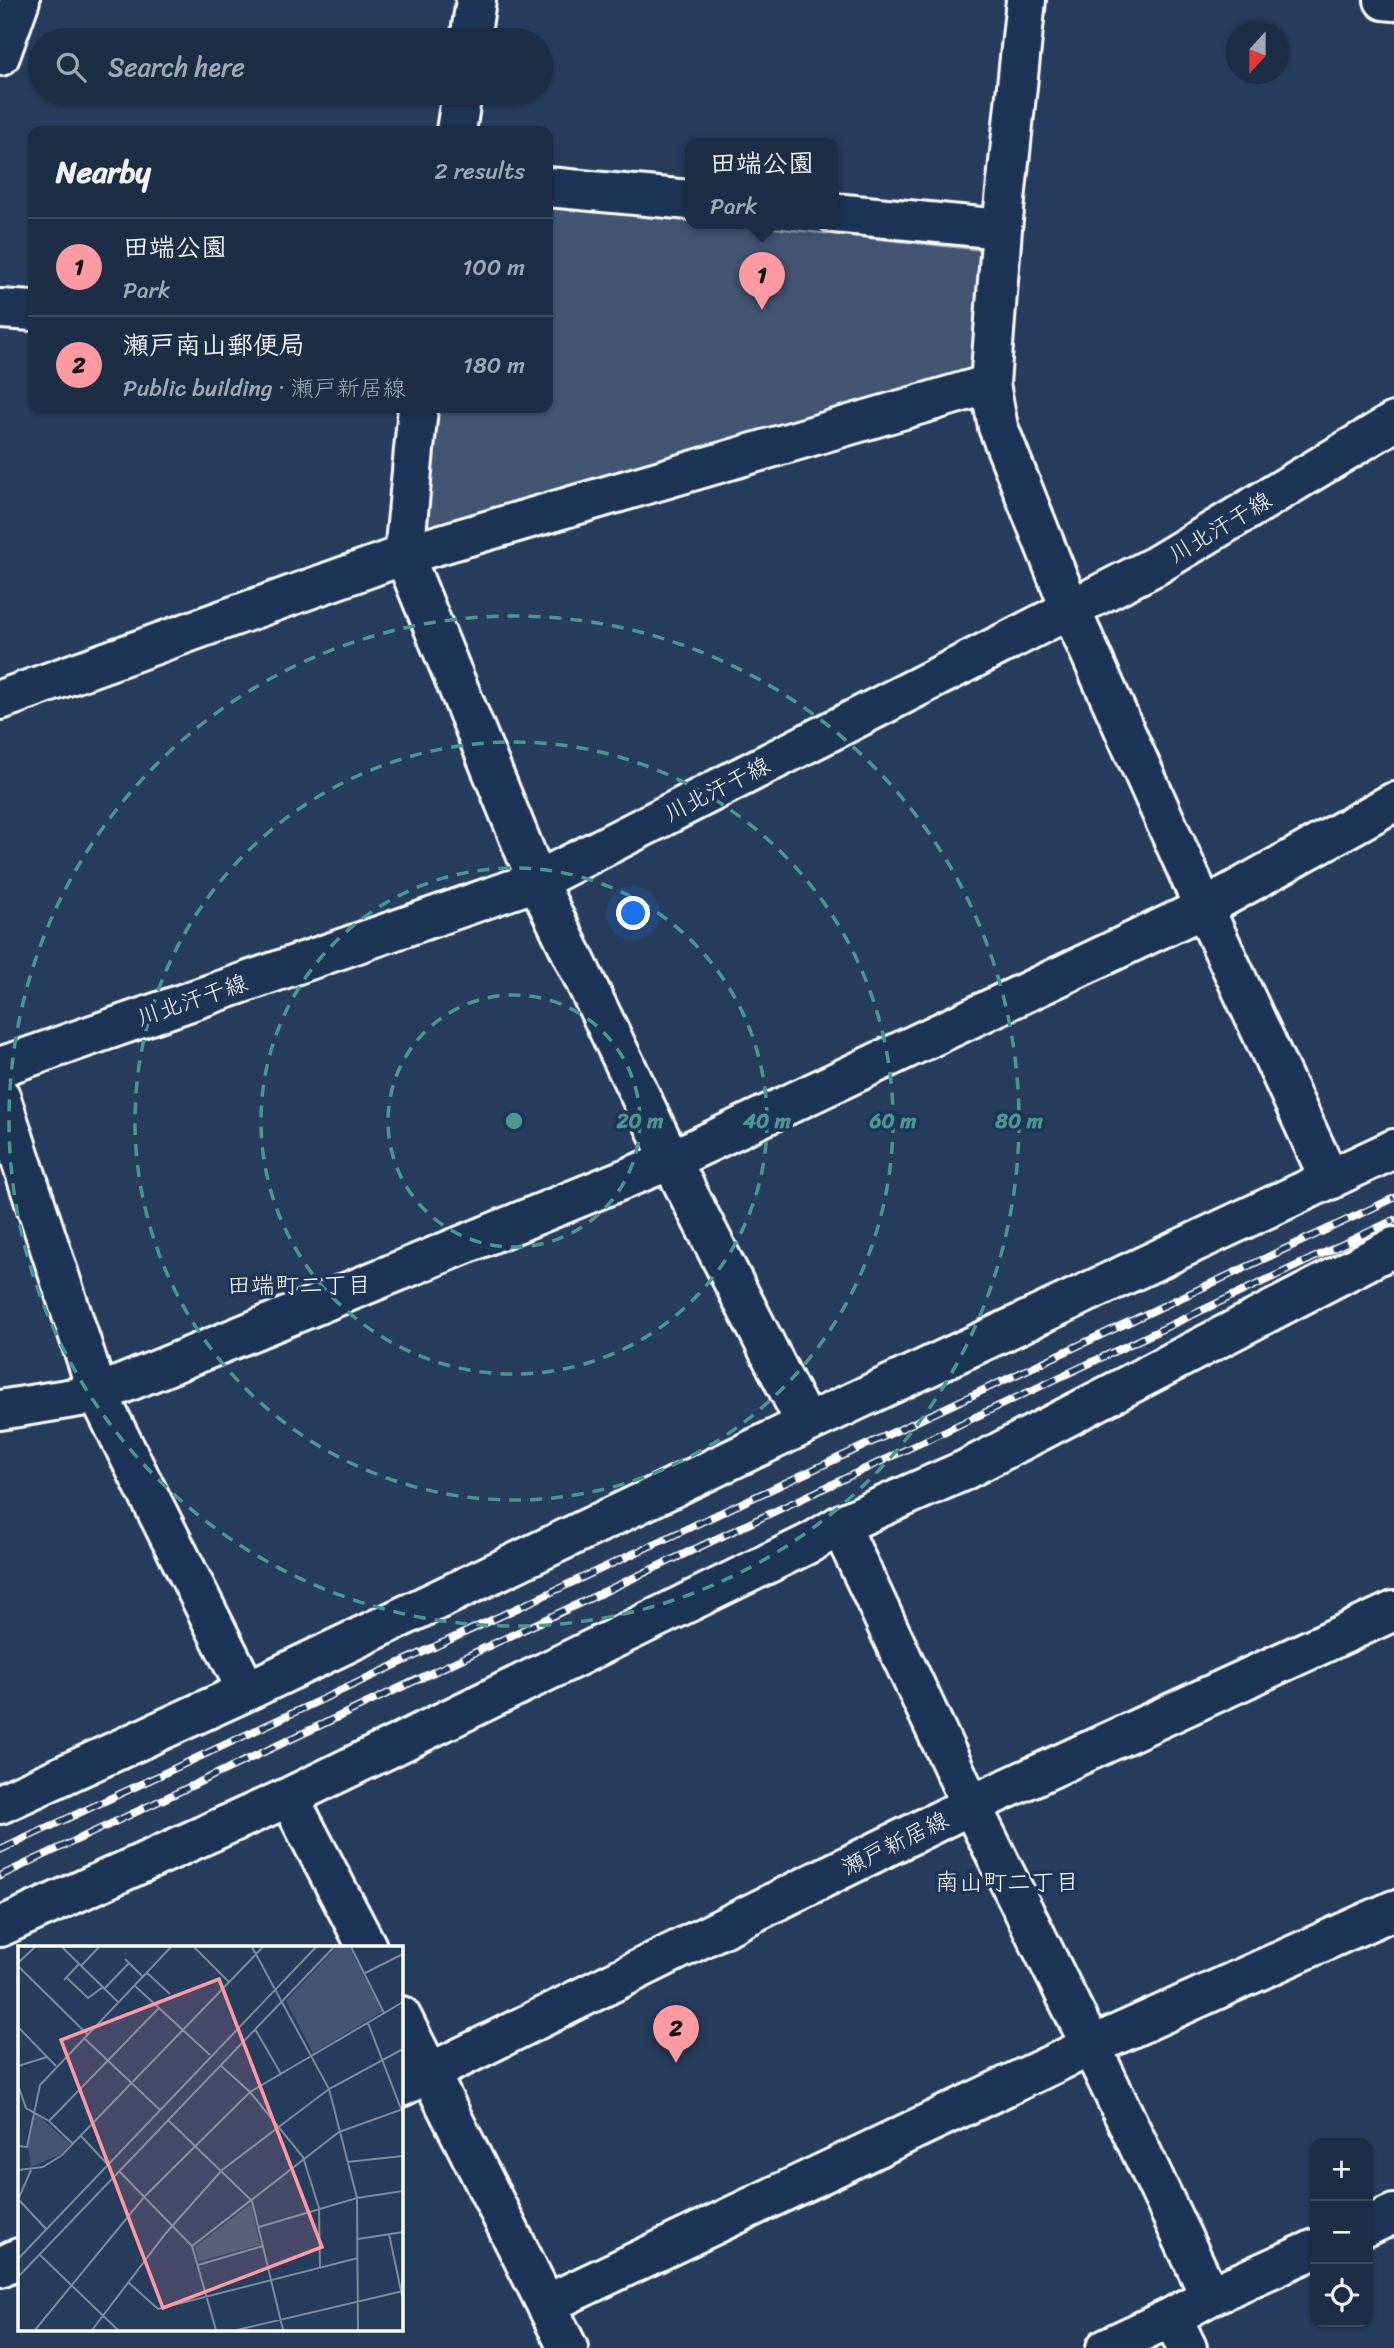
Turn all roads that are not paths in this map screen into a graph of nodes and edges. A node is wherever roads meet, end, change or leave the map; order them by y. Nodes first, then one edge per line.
1 (20, 0) edge
2 (476, 0) edge
3 (1026, 0) edge
4 (1384, 0) edge
5 (1394, 1) edge
6 (472, 28) edge
7 (0, 56) edge
8 (460, 105) edge
9 (457, 126) edge
10 (553, 187) edge
11 (685, 200) edge
12 (839, 214) edge
13 (1002, 229) junction
14 (0, 309) edge
15 (28, 311) edge
16 (990, 384) junction
17 (418, 413) edge
18 (1394, 422) edge
19 (404, 555) junction
20 (1070, 608) junction
21 (0, 700) edge
22 (1394, 802) edge
23 (537, 881) junction
24 (1204, 908) junction
25 (0, 1067) edge
26 (0, 1096) edge
27 (1394, 1149) edge
28 (671, 1160) junction
29 (1330, 1180) junction
30 (1393, 1250) edge
31 (98, 1394) junction
32 (0, 1410) edge
33 (806, 1424) junction
34 (840, 1525) junction
35 (1394, 1611) edge
36 (247, 1691) junction
37 (289, 1797) junction
38 (0, 1804) edge
39 (971, 1805) junction
40 (1394, 1910) edge
41 (0, 1927) edge
42 (366, 1946) edge
43 (402, 2021) edge
44 (1091, 2046) junction
45 (415, 2080) edge
46 (1394, 2214) edge
47 (1373, 2224) edge
48 (1310, 2251) edge
49 (18, 2258) edge
50 (0, 2267) edge
51 (1210, 2296) junction
52 (547, 2304) junction
53 (1180, 2332) edge
54 (568, 2348) edge
55 (1106, 2348) edge

1 - 7 street
2 - 6 street
3 - 13 street
4 - 5 street
8 - 9 street
10 - 11 street
12 - 13 street
13 - 16 street
14 - 15 street
16 - 19 street
16 - 20 street
17 - 19 street
18 - 20 street, 川北汗干線
19 - 21 street
19 - 23 street
20 - 23 street, 川北汗干線
20 - 24 street
22 - 24 street
23 - 25 street, 川北汗干線
23 - 28 street
24 - 28 street
24 - 29 street
26 - 31 street
27 - 29 street
28 - 31 street
28 - 33 street
29 - 33 street
30 - 34 street
31 - 32 street
31 - 36 street
33 - 36 street
34 - 37 street
34 - 39 street
35 - 39 street, 瀬戸新居線
36 - 38 street
37 - 41 street
37 - 42 street
39 - 44 street
39 - 45 street, 瀬戸新居線
40 - 44 street
43 - 45 street
44 - 51 street
44 - 52 street
45 - 52 street
46 - 47 street
48 - 51 street
49 - 50 street
51 - 53 street
52 - 54 street
53 - 55 street

